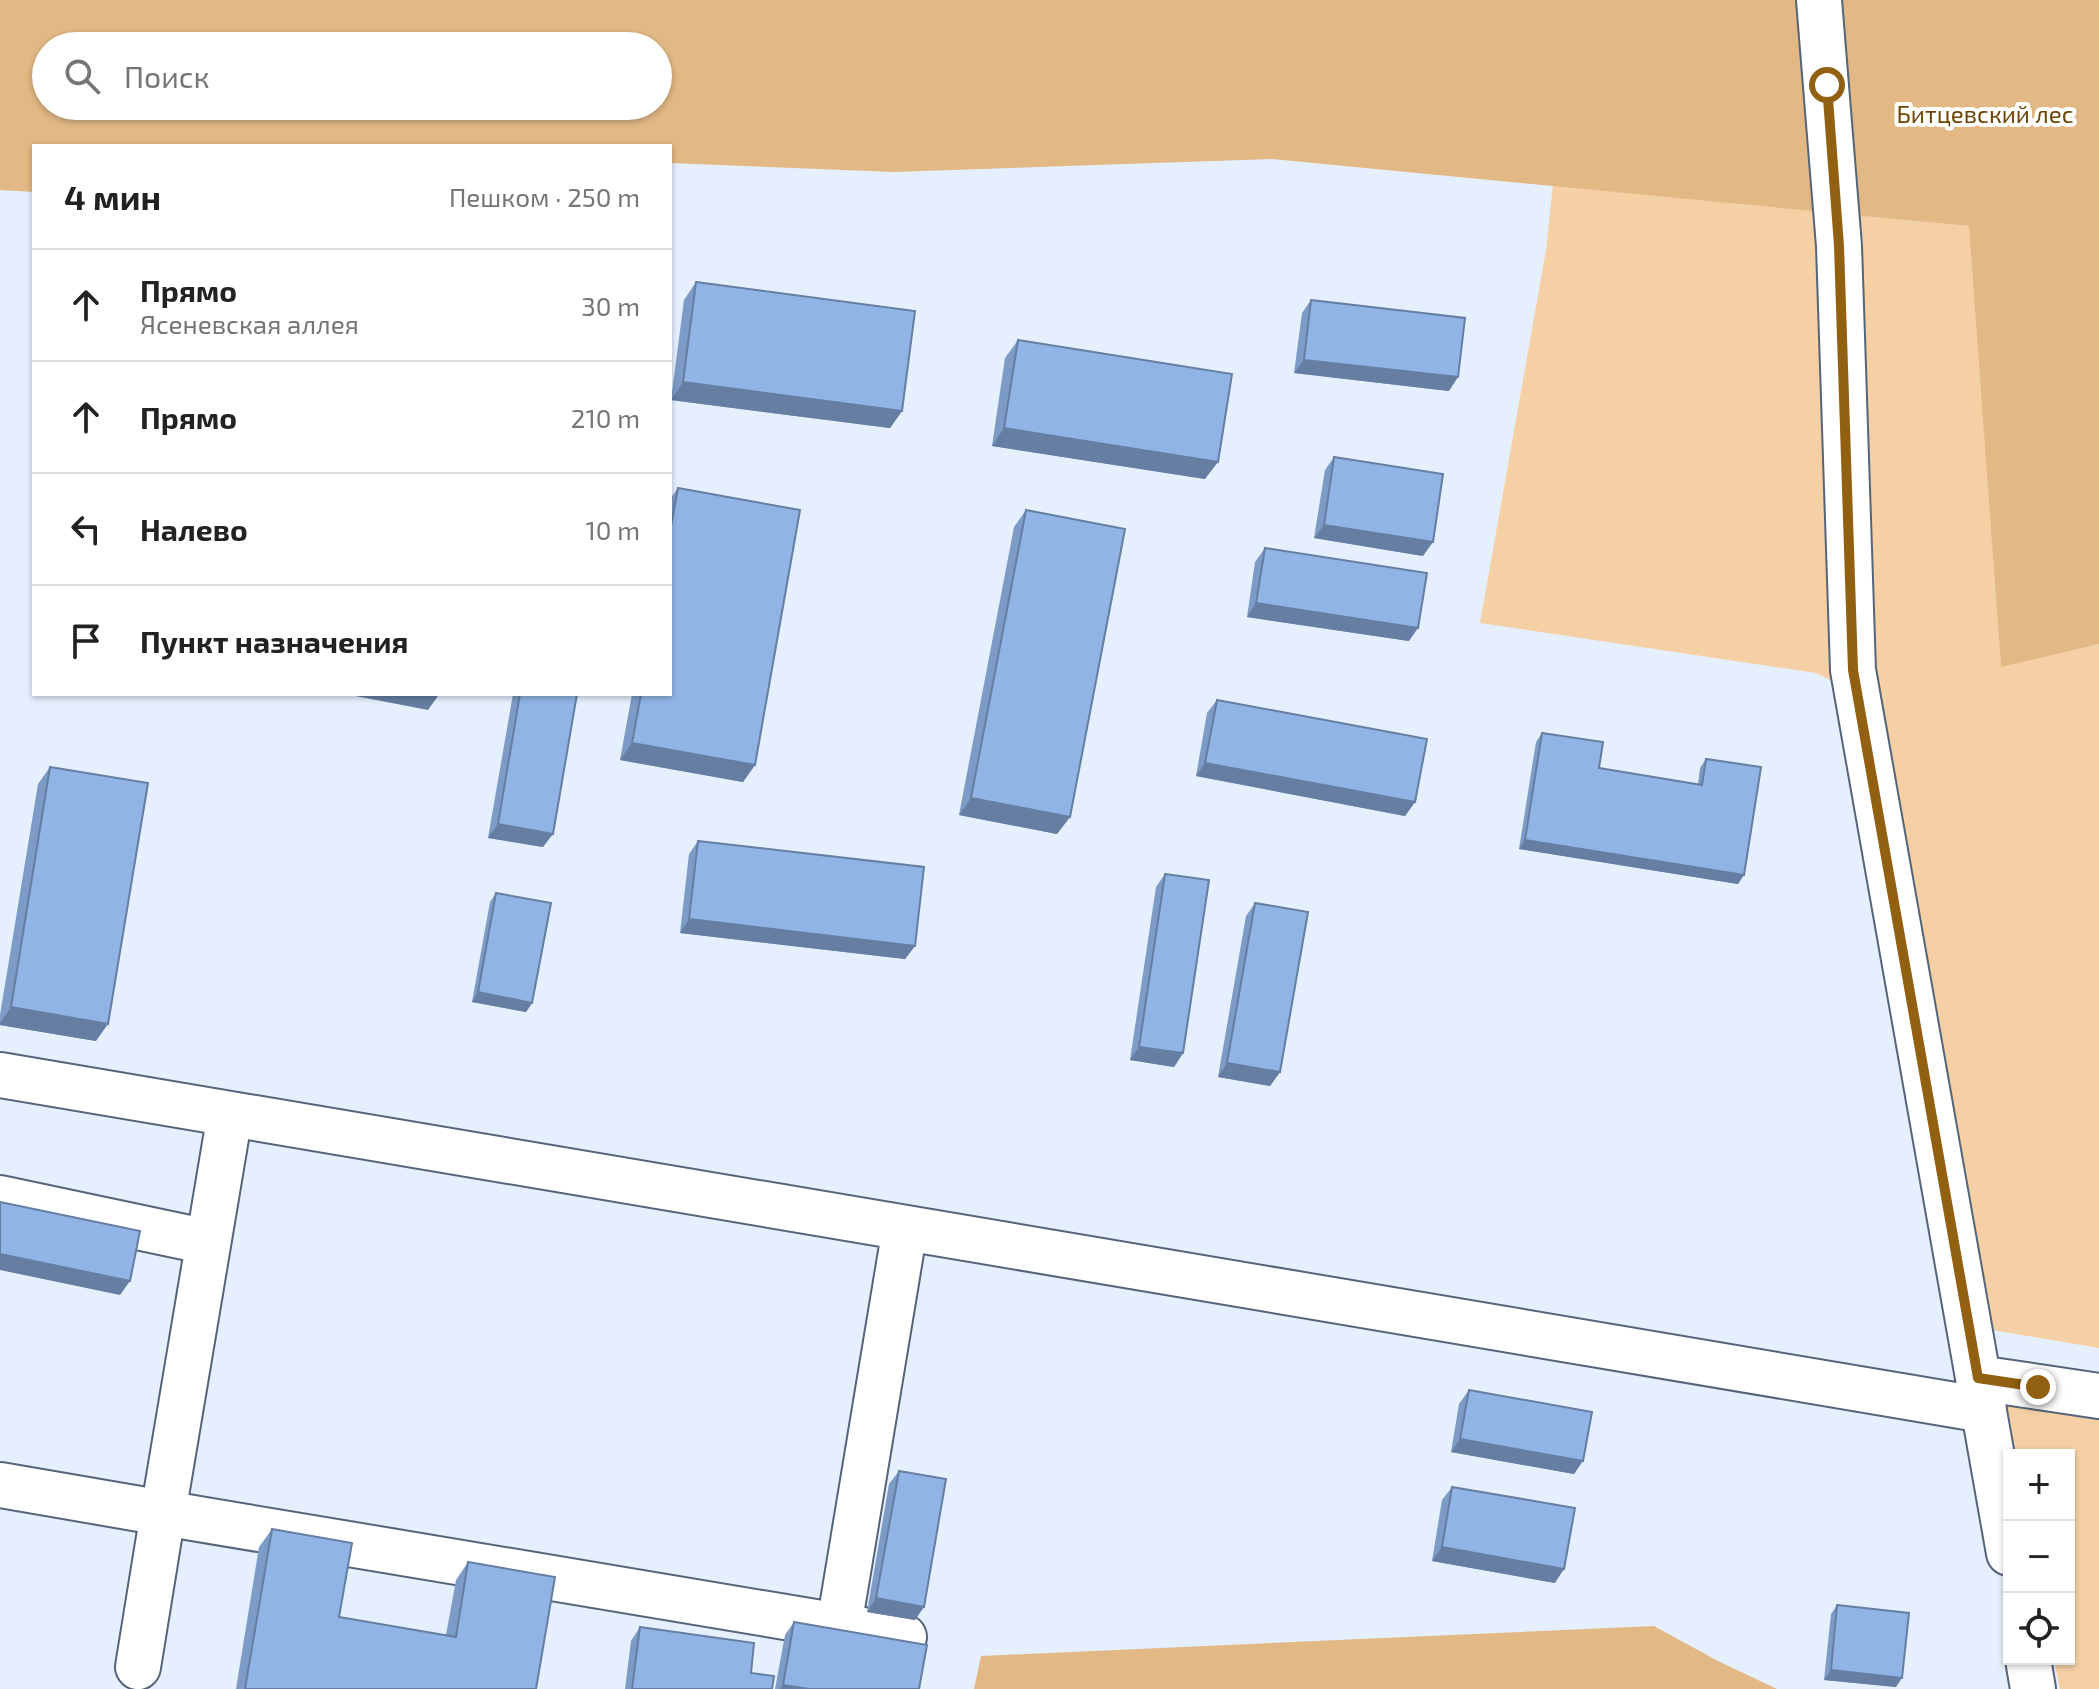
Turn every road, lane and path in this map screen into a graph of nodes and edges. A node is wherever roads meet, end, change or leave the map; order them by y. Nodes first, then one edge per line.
1 (1819, 0) edge
2 (0, 1075) edge
3 (230, 1114) junction
4 (0, 1198) edge
5 (905, 1228) junction
6 (208, 1242) junction
7 (1981, 1394) junction
8 (2099, 1396) edge
9 (0, 1485) edge
10 (163, 1513) junction
11 (2003, 1521) edge
12 (839, 1626) junction
13 (904, 1637) edge
14 (2029, 1665) edge
15 (138, 1667) dead end
16 (2033, 1689) edge

1 - 7 street
2 - 3 street
3 - 5 street
3 - 6 street
4 - 6 street
5 - 7 street
5 - 12 street
6 - 10 street
7 - 8 street
7 - 11 street
9 - 10 street
10 - 12 street
10 - 15 street
12 - 13 street
14 - 16 street

